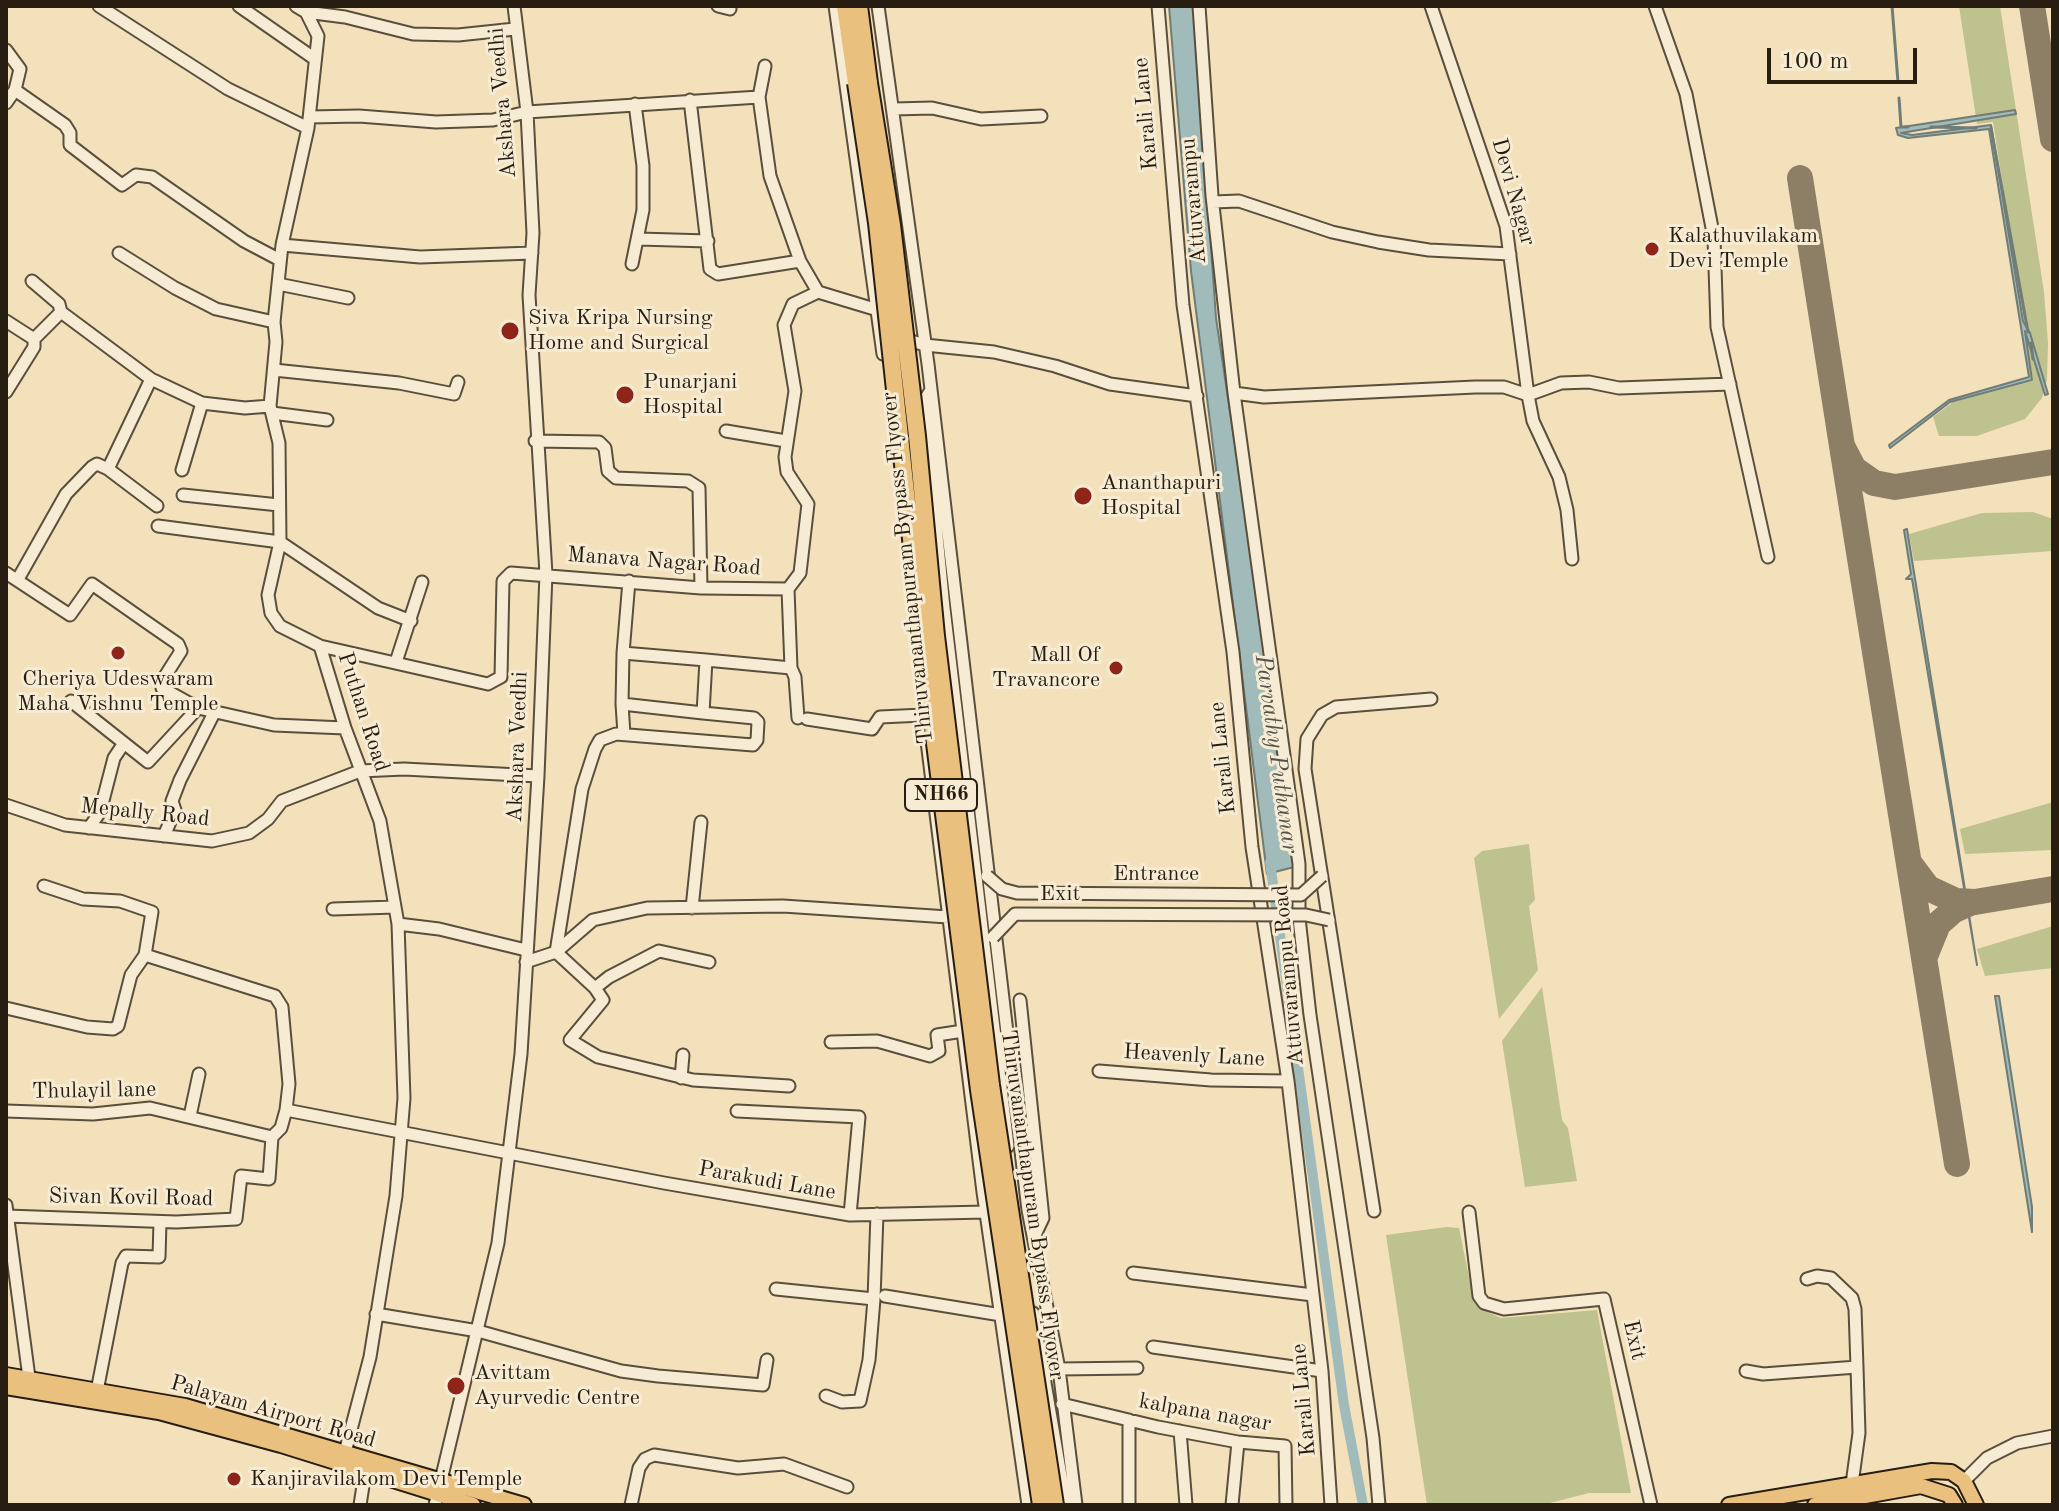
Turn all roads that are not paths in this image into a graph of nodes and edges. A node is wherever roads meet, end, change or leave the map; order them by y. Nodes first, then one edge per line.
1 (99, 6) edge
2 (239, 6) edge
3 (514, 6) edge
4 (835, 6) edge
5 (845, 6) edge
6 (859, 6) edge
7 (878, 6) edge
8 (1158, 6) edge
9 (1199, 6) edge
10 (1431, 6) edge
11 (1655, 6) edge
12 (301, 9) edge
13 (515, 29) junction
14 (6, 50) edge
15 (315, 59) junction
16 (765, 66) dead end
17 (863, 83) junction
18 (15, 90) junction
19 (759, 97) junction
20 (690, 100) junction
21 (6, 103) edge
22 (635, 104) junction
23 (894, 109) junction
24 (527, 112) junction
25 (1041, 116) dead end
26 (309, 123) junction
27 (1213, 202) junction
28 (639, 239) junction
29 (708, 241) junction
30 (282, 245) junction
31 (119, 253) dead end
32 (532, 253) junction
33 (1510, 254) junction
34 (280, 260) junction
35 (800, 261) junction
36 (632, 264) dead end
37 (32, 281) dead end
38 (278, 284) junction
39 (818, 292) junction
40 (348, 298) dead end
41 (919, 303) junction
42 (877, 309) junction
43 (61, 312) junction
44 (6, 321) edge
45 (274, 322) junction
46 (34, 339) junction
47 (925, 345) junction
48 (883, 354) junction
49 (274, 370) junction
50 (151, 379) junction
51 (458, 382) dead end
52 (1730, 384) junction
53 (931, 390) junction
54 (6, 392) edge
55 (1234, 393) junction
56 (1528, 395) junction
57 (1197, 396) junction
58 (202, 403) junction
59 (271, 410) junction
60 (327, 420) dead end
61 (726, 431) dead end
62 (535, 441) junction
63 (786, 441) junction
64 (108, 469) junction
65 (182, 470) dead end
66 (183, 495) dead end
67 (279, 505) junction
68 (157, 506) dead end
69 (158, 526) dead end
70 (280, 542) junction
71 (1768, 557) dead end
72 (1572, 559) dead end
73 (6, 573) edge
74 (546, 574) junction
75 (18, 579) junction
76 (629, 581) junction
77 (422, 582) dead end
78 (701, 588) junction
79 (788, 589) junction
80 (411, 621) junction
81 (320, 646) junction
82 (623, 653) junction
83 (706, 660) junction
84 (396, 662) junction
85 (791, 668) junction
86 (1431, 699) dead end
87 (71, 701) dead end
88 (622, 704) junction
89 (198, 708) junction
90 (214, 713) junction
91 (703, 713) junction
92 (923, 715) junction
93 (345, 728) junction
94 (624, 734) junction
95 (124, 743) junction
96 (360, 771) junction
97 (538, 776) junction
98 (6, 805) edge
99 (701, 822) dead end
100 (89, 828) junction
101 (164, 836) junction
102 (987, 876) junction
103 (1322, 876) junction
104 (44, 886) dead end
105 (395, 907) junction
106 (692, 908) junction
107 (333, 909) dead end
108 (948, 917) junction
109 (1329, 920) junction
110 (398, 924) junction
111 (993, 937) junction
112 (556, 952) junction
113 (145, 955) junction
114 (526, 956) junction
115 (709, 962) dead end
116 (595, 988) junction
117 (1020, 1000) dead end
118 (6, 1008) edge
119 (963, 1031) junction
120 (831, 1042) dead end
121 (683, 1055) dead end
122 (1099, 1071) dead end
123 (199, 1074) dead end
124 (681, 1078) junction
125 (1288, 1081) junction
126 (789, 1086) dead end
127 (286, 1110) junction
128 (6, 1111) edge
129 (737, 1111) dead end
130 (190, 1116) junction
131 (400, 1132) junction
132 (272, 1137) junction
133 (508, 1154) junction
134 (7, 1210) edge
135 (1374, 1211) dead end
136 (986, 1212) junction
137 (1469, 1212) dead end
138 (877, 1214) junction
139 (850, 1215) junction
140 (160, 1222) junction
141 (1035, 1235) junction
142 (1133, 1273) dead end
143 (1807, 1279) dead end
144 (776, 1289) dead end
145 (1313, 1295) junction
146 (879, 1297) junction
147 (376, 1314) junction
148 (1001, 1315) junction
149 (478, 1331) junction
150 (1153, 1347) dead end
151 (767, 1360) dead end
152 (1857, 1367) junction
153 (1137, 1368) dead end
154 (1059, 1369) junction
155 (1322, 1371) junction
156 (1746, 1371) dead end
157 (6, 1375) edge
158 (30, 1384) junction
159 (6, 1387) edge
160 (97, 1391) junction
161 (826, 1396) dead end
162 (1062, 1404) junction
163 (1129, 1420) junction
164 (1180, 1431) junction
165 (2053, 1436) edge
166 (1238, 1442) junction
167 (344, 1459) junction
168 (365, 1473) junction
169 (1964, 1481) junction
170 (1852, 1484) junction
171 (847, 1487) dead end
172 (438, 1494) edge
173 (360, 1505) edge
174 (473, 1505) edge
175 (524, 1505) edge
176 (631, 1505) edge
177 (1028, 1505) edge
178 (1041, 1505) edge
179 (1055, 1505) edge
180 (1066, 1505) edge
181 (1076, 1505) edge
182 (1129, 1505) edge
183 (1186, 1505) edge
184 (1232, 1505) edge
185 (1286, 1505) edge
186 (1331, 1505) edge
187 (1379, 1505) edge
188 (1651, 1505) edge
189 (1729, 1505) edge
190 (1815, 1505) edge
191 (1955, 1505) edge
192 (1976, 1505) edge

1 - 26 street
2 - 15 street
3 - 13 street, Akshara Veedhi
4 - 42 street
5 - 17 highway, Thiruvananthapuram Bypass Flyover / NH66
6 - 17 highway, Thiruvananthapuram Bypass Flyover / NH66
7 - 23 street
8 - 57 street, Karali Lane
9 - 27 street, Attuvarampu
10 - 33 street, Devi Nagar
11 - 52 street
12 - 13 street
12 - 15 street, Puthan Road
13 - 24 street, Akshara Veedhi
14 - 18 street
15 - 26 street, Puthan Road
16 - 19 street
17 - 178 highway, Thiruvananthapuram Bypass Flyover / NH66, bridge
17 - 179 highway, Thiruvananthapuram Bypass Flyover / NH66, bridge
18 - 21 street
18 - 34 street
19 - 20 street
19 - 35 street
20 - 22 street
20 - 29 street
22 - 24 street
22 - 28 street
23 - 25 street
23 - 41 street
24 - 26 street
24 - 32 street, Akshara Veedhi
26 - 30 street, Puthan Road
27 - 33 street
27 - 55 street, Attuvarampu
28 - 29 street
28 - 36 street
29 - 35 street
30 - 32 street
30 - 34 street, Puthan Road
31 - 45 street
32 - 62 street, Akshara Veedhi
33 - 56 street, Devi Nagar
34 - 38 street, Puthan Road
35 - 39 street
37 - 43 street
38 - 40 street
38 - 45 street, Puthan Road
39 - 42 street
39 - 63 street, Manava Nagar Road
41 - 42 street
41 - 47 street
42 - 48 street
43 - 46 street
43 - 50 street
44 - 46 street
45 - 49 street, Puthan Road
46 - 54 street
47 - 48 street
47 - 53 street
47 - 57 street
48 - 92 street
49 - 51 street
49 - 59 street, Puthan Road
50 - 58 street
50 - 64 street
52 - 56 street
52 - 71 street
53 - 102 street
53 - 180 street
55 - 56 street
55 - 187 street, Attuvarampu Road
56 - 72 street, Devi Nagar
57 - 125 street, Karali Lane
58 - 59 street
58 - 65 street
59 - 60 street
59 - 67 street, Puthan Road
61 - 63 street
62 - 74 street, Akshara Veedhi
62 - 78 street
63 - 79 street, Manava Nagar Road
64 - 68 street
64 - 75 street
66 - 67 street
67 - 70 street, Puthan Road
69 - 70 street
70 - 80 street
70 - 81 street, Puthan Road
73 - 75 street
74 - 76 street, Manava Nagar Road
74 - 84 street, Manava Nagar Road
74 - 97 street, Akshara Veedhi
75 - 89 street
76 - 78 street, Manava Nagar Road
76 - 82 street
77 - 80 street
78 - 79 street, Manava Nagar Road
79 - 85 street
80 - 84 street
81 - 84 street
81 - 93 street, Puthan Road
82 - 83 street
82 - 88 street
83 - 85 street
83 - 91 street
85 - 92 street
86 - 103 street
87 - 95 street
88 - 91 street
88 - 94 street
89 - 90 street
89 - 95 street
90 - 93 street
90 - 101 street
91 - 94 street
92 - 108 street
93 - 96 street, Puthan Road
94 - 112 street
95 - 100 street
96 - 97 street, Mepally Road
96 - 101 street, Mepally Road
96 - 105 street, Puthan Road
97 - 114 street, Akshara Veedhi
98 - 100 street, Mepally Road
99 - 106 street
100 - 101 street, Mepally Road
102 - 103 street, Entrance, bridge
102 - 111 street
103 - 109 street
104 - 113 street
105 - 107 street
105 - 110 street, Puthan Road
106 - 108 street
106 - 112 street
108 - 119 street
109 - 111 street, Exit, bridge
109 - 135 street
110 - 114 street
110 - 131 street, Puthan Road
111 - 141 street
112 - 114 street
112 - 116 street
113 - 118 street
113 - 127 street
114 - 133 street, Akshara Veedhi
115 - 116 street
116 - 124 street
117 - 141 street
119 - 120 street
119 - 136 street
121 - 124 street
122 - 125 street, Heavenly Lane
123 - 130 street
124 - 126 street
125 - 145 street, Karali Lane
127 - 131 street
127 - 132 street
128 - 130 street, Thulayil lane
129 - 139 street, Parakudi Lane
130 - 132 street, Thulayil lane
131 - 133 street, Parakudi Lane
131 - 147 street, Puthan Road
132 - 140 street, Sivan Kovil Road
133 - 139 street, Parakudi Lane
133 - 149 street, Akshara Veedhi
134 - 140 street, Sivan Kovil Road
134 - 158 street
136 - 138 street
136 - 148 street
137 - 188 street, Exit
138 - 139 street
138 - 146 street
140 - 160 street
141 - 154 street
142 - 145 street
143 - 152 street
144 - 146 street
145 - 155 street, Karali Lane
146 - 148 street
146 - 161 street
147 - 149 street
147 - 167 street, Puthan Road
148 - 177 street
149 - 151 street
149 - 172 street, Akshara Veedhi
150 - 155 street
152 - 156 street
152 - 170 street
153 - 154 street
154 - 162 street
155 - 186 street, Karali Lane
157 - 158 main road, Palayam Airport Road
158 - 159 main road, Palayam Airport Road
158 - 160 main road, Palayam Airport Road
158 - 167 main road, Palayam Airport Road
160 - 167 main road, Palayam Airport Road
162 - 163 street, kalpana nagar
162 - 181 street
163 - 164 street, kalpana nagar
163 - 182 street
164 - 166 street, kalpana nagar
164 - 183 street
165 - 169 street
166 - 184 street
166 - 185 street, kalpana nagar
167 - 168 main road, Palayam Airport Road
167 - 172 main road, Palayam Airport Road
168 - 172 main road, Palayam Airport Road
168 - 173 street
169 - 170 main road
169 - 192 main road
170 - 189 main road
171 - 176 street
172 - 174 main road, Palayam Airport Road
172 - 175 main road, Palayam Airport Road
190 - 191 main road

